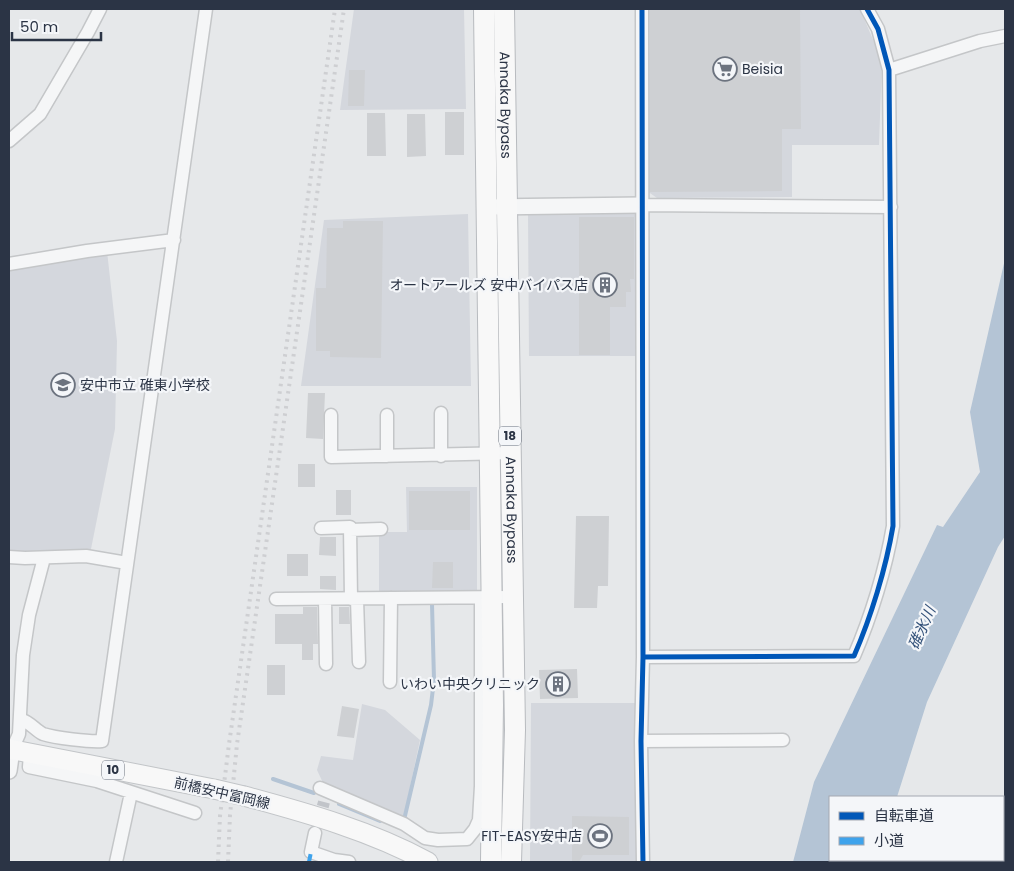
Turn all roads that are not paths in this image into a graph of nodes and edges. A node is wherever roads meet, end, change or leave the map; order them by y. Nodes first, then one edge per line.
1 (100, 9) edge
2 (206, 9) edge
3 (484, 9) edge
4 (504, 9) edge
5 (642, 9) edge
6 (867, 9) edge
7 (1005, 36) edge
8 (889, 70) junction
9 (9, 141) edge
10 (642, 205) junction
11 (507, 206) junction
12 (487, 207) junction
13 (891, 207) junction
14 (174, 240) junction
15 (9, 264) edge
16 (441, 413) dead end
17 (331, 415) dead end
18 (386, 415) dead end
19 (510, 453) junction
20 (490, 454) junction
21 (387, 456) junction
22 (441, 456) junction
23 (321, 528) dead end
24 (380, 529) dead end
25 (350, 530) junction
26 (9, 556) edge
27 (44, 558) junction
28 (127, 563) junction
29 (486, 597) junction
30 (513, 597) junction
31 (354, 598) junction
32 (391, 598) junction
33 (276, 599) dead end
34 (325, 599) junction
35 (643, 657) junction
36 (359, 662) dead end
37 (326, 664) dead end
38 (390, 682) dead end
39 (20, 718) junction
40 (783, 740) dead end
41 (640, 741) junction
42 (15, 750) edge
43 (9, 771) edge
44 (132, 793) junction
45 (324, 794) dead end
46 (486, 805) junction
47 (195, 813) dead end
48 (315, 833) tunnel mouth
49 (418, 860) edge
50 (116, 862) edge
51 (349, 862) edge
52 (491, 862) edge
53 (511, 862) edge
54 (643, 862) edge

1 - 9 street
2 - 14 street
3 - 12 highway, Annaka Bypass / 18
4 - 11 highway, Annaka Bypass / 18
5 - 10 street
6 - 8 street
7 - 8 street
8 - 13 street
10 - 11 street
10 - 13 street
10 - 35 street
11 - 12 street
11 - 19 highway, Annaka Bypass / 18
12 - 20 highway, Annaka Bypass / 18
13 - 35 street
14 - 15 street
14 - 28 street
16 - 22 street
17 - 21 street
18 - 21 street
19 - 20 street
19 - 30 highway, Annaka Bypass / 18
20 - 22 street
20 - 29 highway, Annaka Bypass / 18
21 - 22 street
23 - 25 street
24 - 25 street
25 - 31 street
26 - 27 street
27 - 28 street
27 - 39 street
28 - 39 street
29 - 30 street
29 - 32 street
29 - 46 highway, Annaka Bypass / 18
30 - 53 highway, Annaka Bypass / 18
31 - 32 street
31 - 34 street
31 - 36 street
32 - 38 street
33 - 34 street
34 - 37 street
35 - 41 street
39 - 42 street
40 - 41 street
41 - 54 street
42 - 43 street
42 - 44 street
42 - 49 main road, 前橋安中富岡線 / 10, bridge
44 - 47 street
44 - 50 street
45 - 46 street
46 - 52 highway, Annaka Bypass / 18
48 - 51 street

